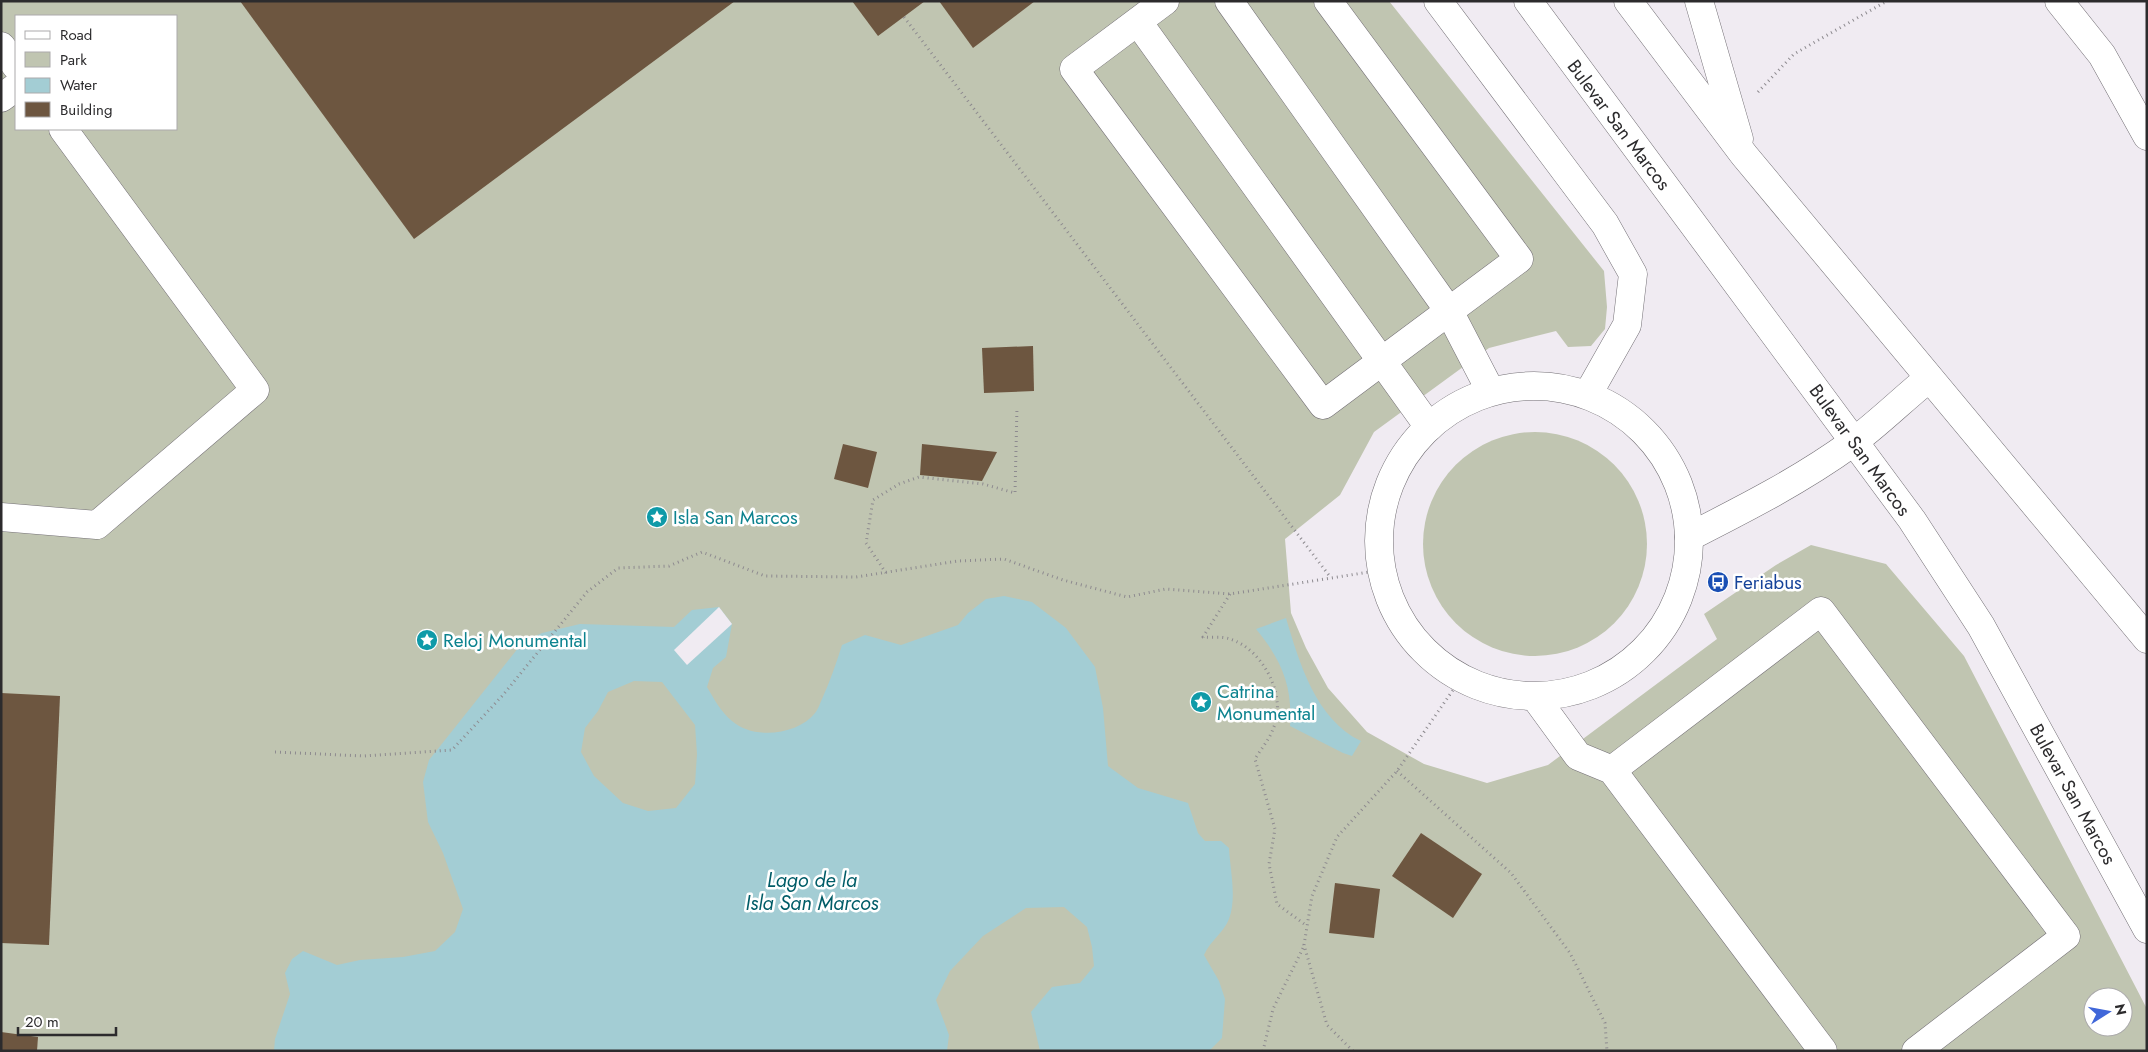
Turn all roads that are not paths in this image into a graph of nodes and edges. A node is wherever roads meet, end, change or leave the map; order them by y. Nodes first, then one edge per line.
1 (1165, 1) edge
2 (1228, 1) edge
3 (1328, 1) edge
4 (1438, 1) edge
5 (1528, 1) edge
6 (1628, 1) edge
7 (1699, 1) edge
8 (2059, 1) edge
9 (1138, 22) junction
10 (1, 46) edge
11 (15, 65) edge
12 (15, 88) edge
13 (1, 98) edge
14 (64, 130) edge
15 (2147, 136) edge
16 (1744, 155) junction
17 (1449, 311) junction
18 (1382, 361) junction
19 (1929, 378) junction
20 (1490, 390) junction
21 (1588, 394) junction
22 (1429, 427) junction
23 (1854, 441) junction
24 (1, 518) edge
25 (1689, 537) junction
26 (2147, 639) edge
27 (1535, 697) junction
28 (1612, 770) junction
29 (2147, 929) edge
30 (1823, 1051) edge
31 (1916, 1051) edge

1 - 9 street
2 - 17 street
3 - 17 street
4 - 21 street
5 - 23 street, Bulevar San Marcos
6 - 16 street
7 - 16 street
8 - 15 street
9 - 18 street
9 - 18 street
10 - 11 street
12 - 13 street
14 - 24 street
16 - 19 street
17 - 18 street
17 - 20 street
18 - 22 street
19 - 23 street
19 - 26 street
20 - 21 street
20 - 22 street
21 - 25 street
22 - 27 street
23 - 25 street
23 - 29 street, Bulevar San Marcos
25 - 27 street
27 - 28 street
28 - 30 street
28 - 31 street

